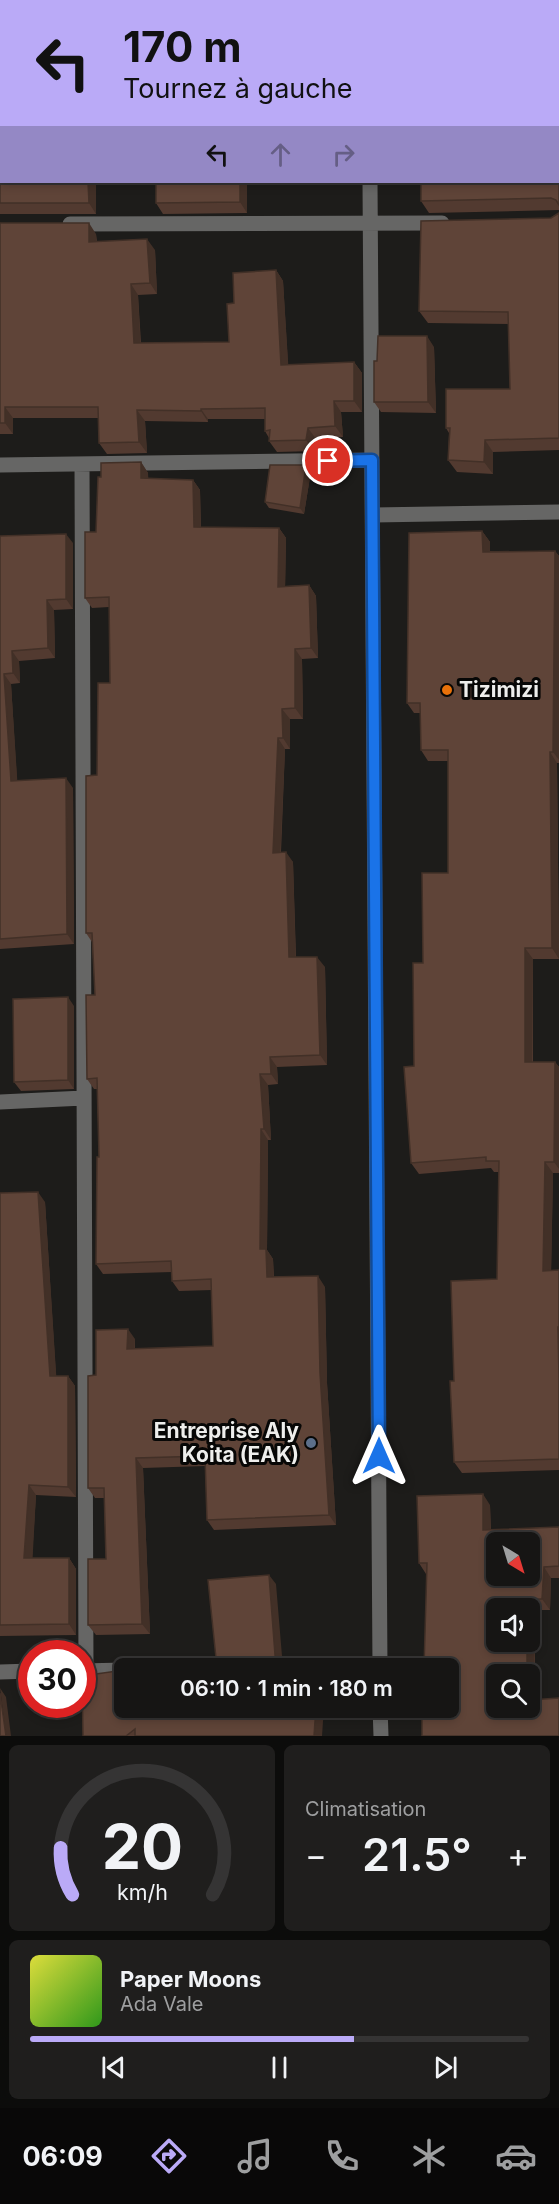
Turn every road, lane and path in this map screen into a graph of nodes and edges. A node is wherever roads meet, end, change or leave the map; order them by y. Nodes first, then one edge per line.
1 (370, 183) edge
2 (453, 223) edge
3 (60, 224) edge
4 (370, 224) junction
5 (372, 460) junction
6 (82, 464) junction
7 (0, 465) edge
8 (559, 512) edge
9 (373, 515) junction
10 (84, 1098) junction
11 (0, 1101) edge
12 (84, 1640) edge
13 (380, 1658) edge
14 (114, 1670) edge
15 (18, 1671) edge
16 (96, 1671) edge
17 (0, 1672) edge
18 (380, 1718) edge
19 (381, 1736) edge

1 - 4 street
2 - 4 street
3 - 4 street
4 - 5 street
5 - 6 street
5 - 9 street
6 - 7 street
6 - 10 street
8 - 9 street
9 - 13 street
10 - 11 street
10 - 12 street
14 - 16 street
15 - 17 street
18 - 19 street

